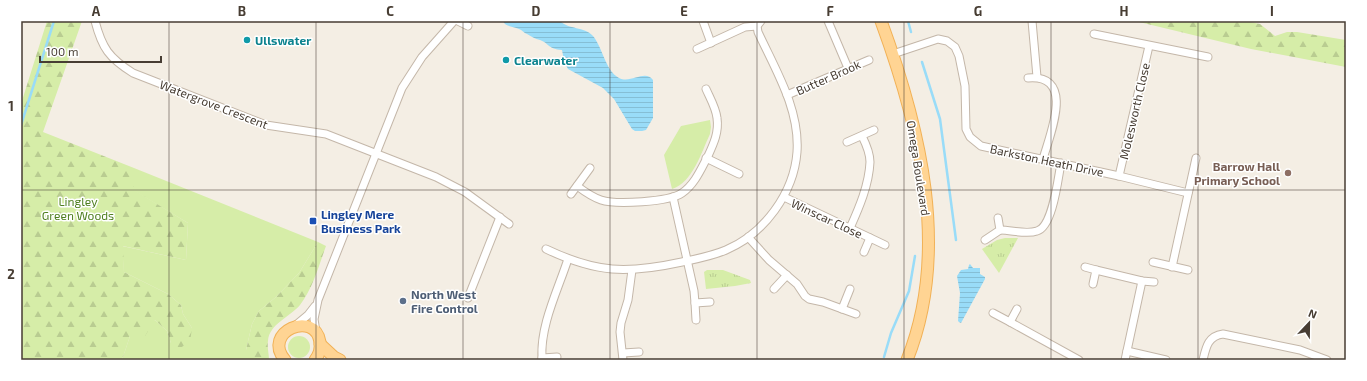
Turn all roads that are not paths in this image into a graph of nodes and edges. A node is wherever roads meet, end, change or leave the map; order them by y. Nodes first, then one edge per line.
1 (95, 21) edge
2 (454, 21) edge
3 (458, 21) edge
4 (703, 21) edge
5 (828, 21) edge
6 (881, 21) edge
7 (1032, 21) edge
8 (759, 24) edge
9 (468, 26) dead end
10 (1094, 34) dead end
11 (711, 42) junction
12 (1150, 46) junction
13 (697, 49) dead end
14 (893, 54) junction
15 (1208, 57) dead end
16 (869, 60) dead end
17 (848, 68) junction
18 (1037, 77) junction
19 (1028, 78) dead end
20 (706, 90) dead end
21 (787, 95) junction
22 (874, 130) dead end
23 (862, 136) junction
24 (847, 142) dead end
25 (375, 153) junction
26 (706, 158) junction
27 (1196, 158) dead end
28 (1043, 159) junction
29 (1061, 163) junction
30 (590, 168) dead end
31 (739, 174) dead end
32 (1119, 176) junction
33 (577, 186) junction
34 (1188, 193) junction
35 (571, 194) dead end
36 (673, 197) junction
37 (784, 197) junction
38 (500, 218) junction
39 (998, 218) dead end
40 (509, 224) dead end
41 (850, 228) junction
42 (1000, 230) junction
43 (748, 237) junction
44 (870, 238) junction
45 (985, 240) dead end
46 (885, 245) dead end
47 (546, 249) dead end
48 (864, 252) dead end
49 (568, 259) junction
50 (687, 261) junction
51 (1153, 262) dead end
52 (1172, 266) junction
53 (1085, 267) dead end
54 (632, 270) junction
55 (1096, 270) junction
56 (1188, 270) dead end
57 (787, 275) junction
58 (1142, 281) junction
59 (1154, 282) dead end
60 (1093, 284) dead end
61 (774, 289) dead end
62 (850, 289) dead end
63 (468, 298) dead end
64 (318, 300) junction
65 (710, 302) dead end
66 (695, 303) junction
67 (842, 309) junction
68 (1017, 309) dead end
69 (993, 313) dead end
70 (856, 314) dead end
71 (696, 320) dead end
72 (1010, 322) junction
73 (295, 326) junction
74 (319, 340) junction
75 (914, 342) junction
76 (1127, 351) junction
77 (639, 352) dead end
78 (623, 356) edge
79 (557, 357) dead end
80 (283, 359) edge
81 (542, 359) edge
82 (315, 360) edge
83 (340, 360) edge
84 (907, 360) edge
85 (916, 360) edge
86 (1079, 360) edge
87 (1125, 360) edge
88 (1166, 360) edge
89 (1203, 360) edge
90 (1327, 360) edge

1 - 25 street, Watergrove Crescent
2 - 25 street
3 - 9 street
4 - 11 street
5 - 17 street
6 - 14 main road, Omega Boulevard
7 - 18 street
8 - 11 street
8 - 21 street
10 - 12 street, Molesworth Close
11 - 13 street
12 - 15 street, Molesworth Close
12 - 32 street, Molesworth Close
14 - 28 street, Barkston Heath Drive
14 - 75 main road, Omega Boulevard
16 - 17 street, Butter Brook
17 - 21 street, Butter Brook
18 - 19 street
18 - 28 street
20 - 26 street
21 - 37 street
22 - 23 street
23 - 24 street
23 - 41 street
25 - 38 street, Watergrove Crescent
25 - 64 street
26 - 31 street
26 - 36 street
27 - 34 street
28 - 29 street, Barkston Heath Drive
29 - 32 street, Barkston Heath Drive
29 - 42 street
30 - 33 street
32 - 34 street, Barkston Heath Drive
33 - 35 street
33 - 36 street
34 - 52 street
36 - 50 street
37 - 41 street, Winscar Close
37 - 43 street
38 - 40 street, Watergrove Crescent
38 - 63 street
39 - 42 street
41 - 44 street, Winscar Close
42 - 45 street
43 - 50 street
43 - 57 street
44 - 46 street, Winscar Close
44 - 48 street, Winscar Close
47 - 49 street
49 - 54 street
49 - 81 street
50 - 54 street
50 - 66 street
51 - 52 street
52 - 56 street
53 - 55 street
54 - 78 street
55 - 58 street
55 - 60 street
57 - 61 street
57 - 67 street
58 - 59 street
58 - 76 street
62 - 67 street
64 - 73 street
64 - 74 street
65 - 66 street
66 - 71 street
67 - 70 street
68 - 72 street
69 - 72 street
72 - 86 street
73 - 74 main road
73 - 80 main road
74 - 82 main road
74 - 83 main road
75 - 84 main road, Omega Boulevard
75 - 85 main road, Omega Boulevard
76 - 87 street
76 - 88 street
77 - 78 street
79 - 81 street
89 - 90 street

